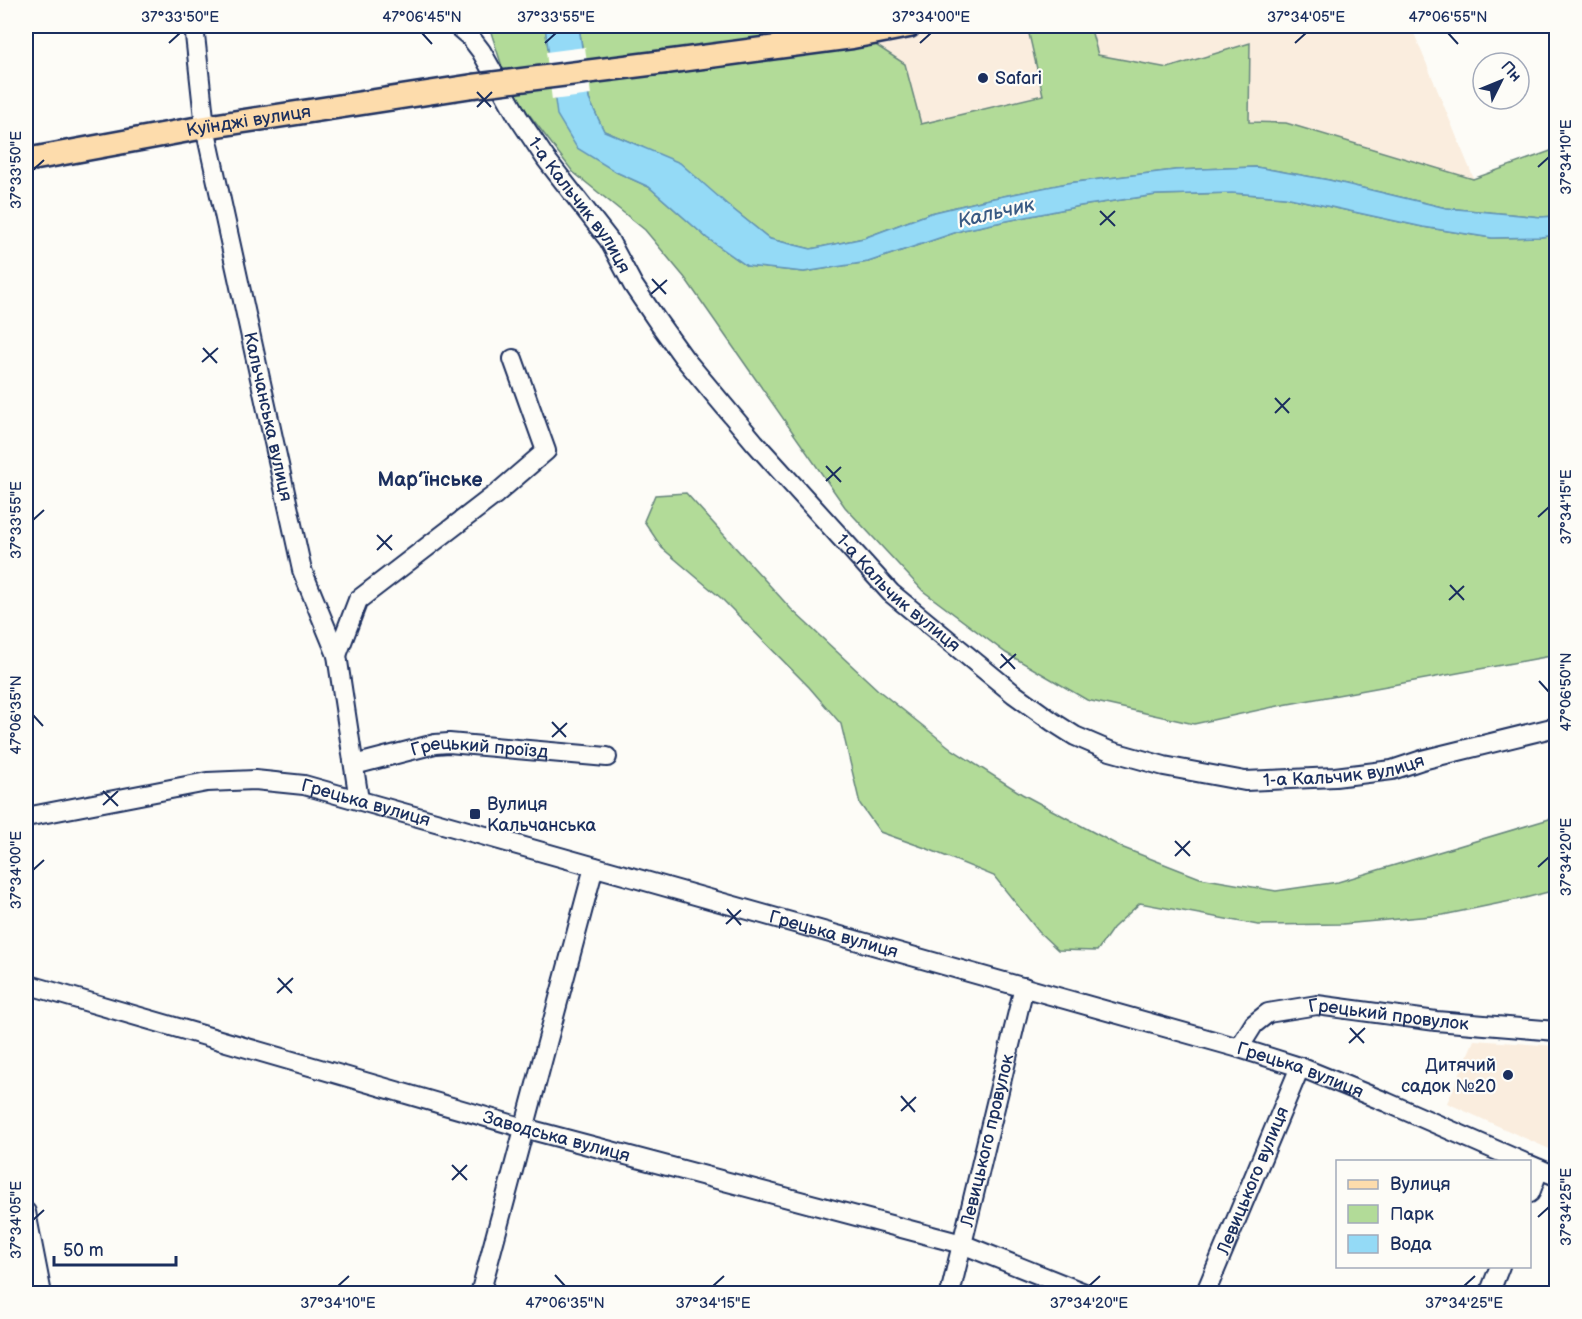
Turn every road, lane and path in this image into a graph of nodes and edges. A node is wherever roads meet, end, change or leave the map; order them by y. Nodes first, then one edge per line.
1 (194, 26) edge
2 (457, 26) edge
3 (909, 26) edge
4 (206, 127) junction
5 (26, 160) edge
6 (513, 359) dead end
7 (337, 655) junction
8 (1557, 727) edge
9 (607, 757) dead end
10 (354, 765) junction
11 (359, 800) junction
12 (26, 817) edge
13 (594, 867) junction
14 (26, 984) edge
15 (1024, 987) junction
16 (1557, 1031) edge
17 (1239, 1048) junction
18 (1300, 1067) junction
19 (524, 1128) junction
20 (1519, 1160) edge
21 (1531, 1165) edge
22 (1557, 1176) edge
23 (26, 1212) edge
24 (962, 1244) junction
25 (1499, 1268) edge
26 (42, 1293) edge
27 (480, 1293) edge
28 (950, 1293) edge
29 (1087, 1293) edge
30 (1205, 1293) edge
31 (1489, 1293) edge

1 - 4 street, Кальчанська вулиця
2 - 8 street, 1-а Кальчик вулиця
3 - 4 main road, Куїнджі вулиця, bridge
4 - 5 main road, Куїнджі вулиця
4 - 7 street, Кальчанська вулиця
6 - 7 street
7 - 10 street, Кальчанська вулиця
9 - 10 street, Грецький проїзд
10 - 11 street, Кальчанська вулиця
11 - 12 street, Грецька вулиця
11 - 13 street, Грецька вулиця
13 - 15 street, Грецька вулиця
13 - 19 street
14 - 19 street, Заводська вулиця
15 - 17 street, Грецька вулиця
15 - 24 street, Левицького провулок
16 - 17 street, Грецький провулок
17 - 18 street, Грецька вулиця
18 - 20 street, Грецька вулиця
18 - 30 street, Левицького вулиця
19 - 24 street, Заводська вулиця
19 - 27 street
21 - 22 street, Грецька вулиця
23 - 26 street
24 - 28 street, Левицького провулок
24 - 29 street, Заводська вулиця
25 - 31 street

